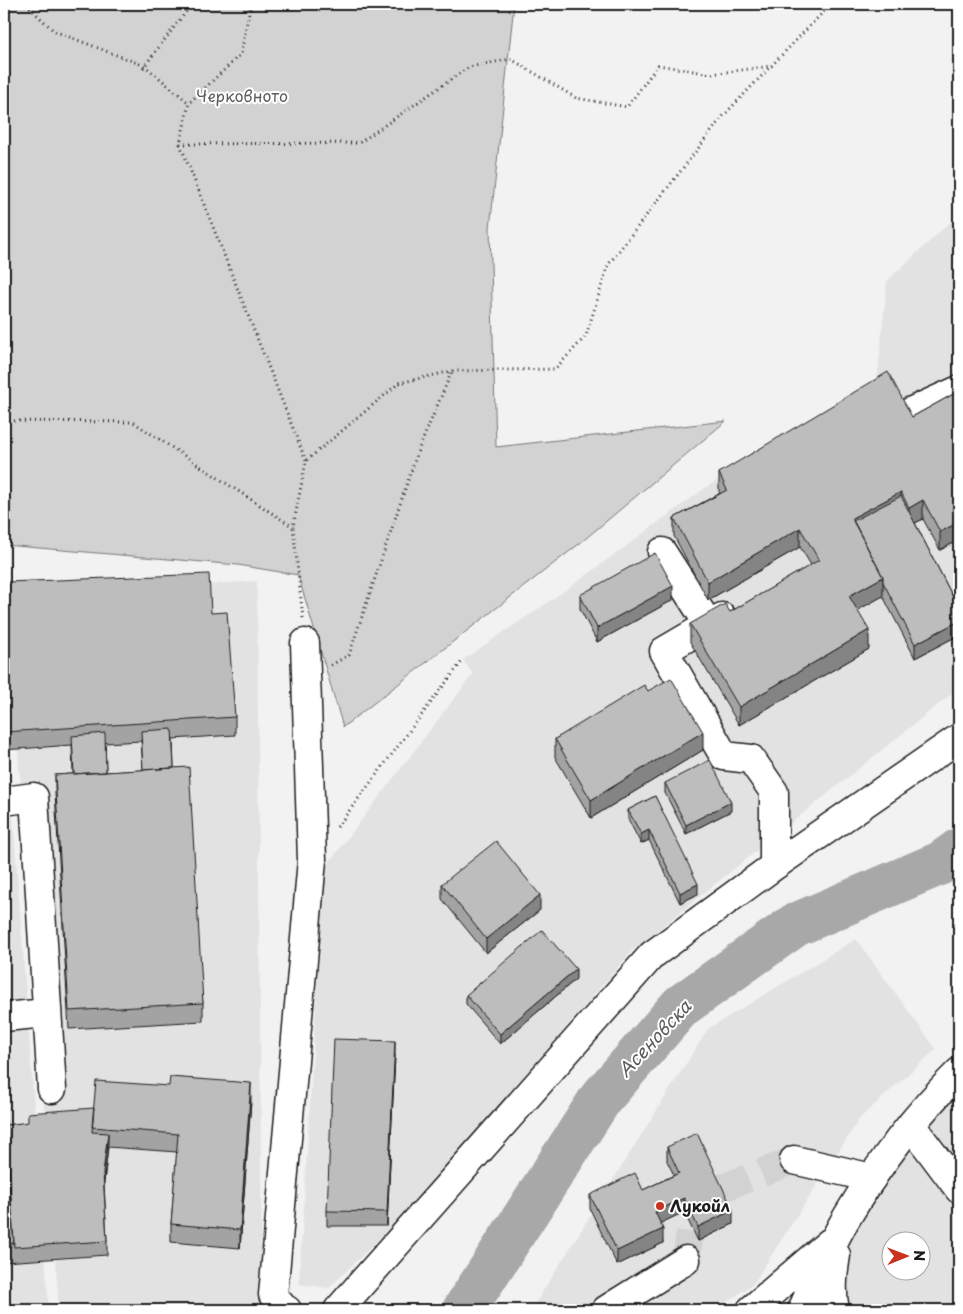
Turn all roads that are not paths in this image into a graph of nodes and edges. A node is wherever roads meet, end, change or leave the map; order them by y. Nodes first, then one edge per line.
1 (959, 390) edge
2 (910, 412) edge
3 (662, 552) dead end
4 (741, 607) edge
5 (709, 625) junction
6 (305, 643) road end
7 (959, 738) edge
8 (4, 801) edge
9 (774, 866) junction
10 (47, 1013) junction
11 (4, 1017) edge
12 (956, 1075) edge
13 (52, 1089) dead end
14 (911, 1125) junction
15 (794, 1160) tunnel mouth
16 (872, 1178) junction
17 (957, 1182) edge
18 (841, 1227) junction
19 (686, 1260) dead end
20 (287, 1310) edge
21 (338, 1310) edge
22 (606, 1310) edge
23 (751, 1310) edge
24 (802, 1310) edge
25 (835, 1310) edge

1 - 2 street
3 - 5 street
4 - 5 street
5 - 9 street
6 - 20 street
7 - 9 street
8 - 10 street
9 - 21 street
10 - 11 street
10 - 13 street
12 - 14 street
14 - 16 street
14 - 17 street
15 - 16 street
16 - 18 street
18 - 23 street
18 - 24 street
18 - 25 street
19 - 22 street

